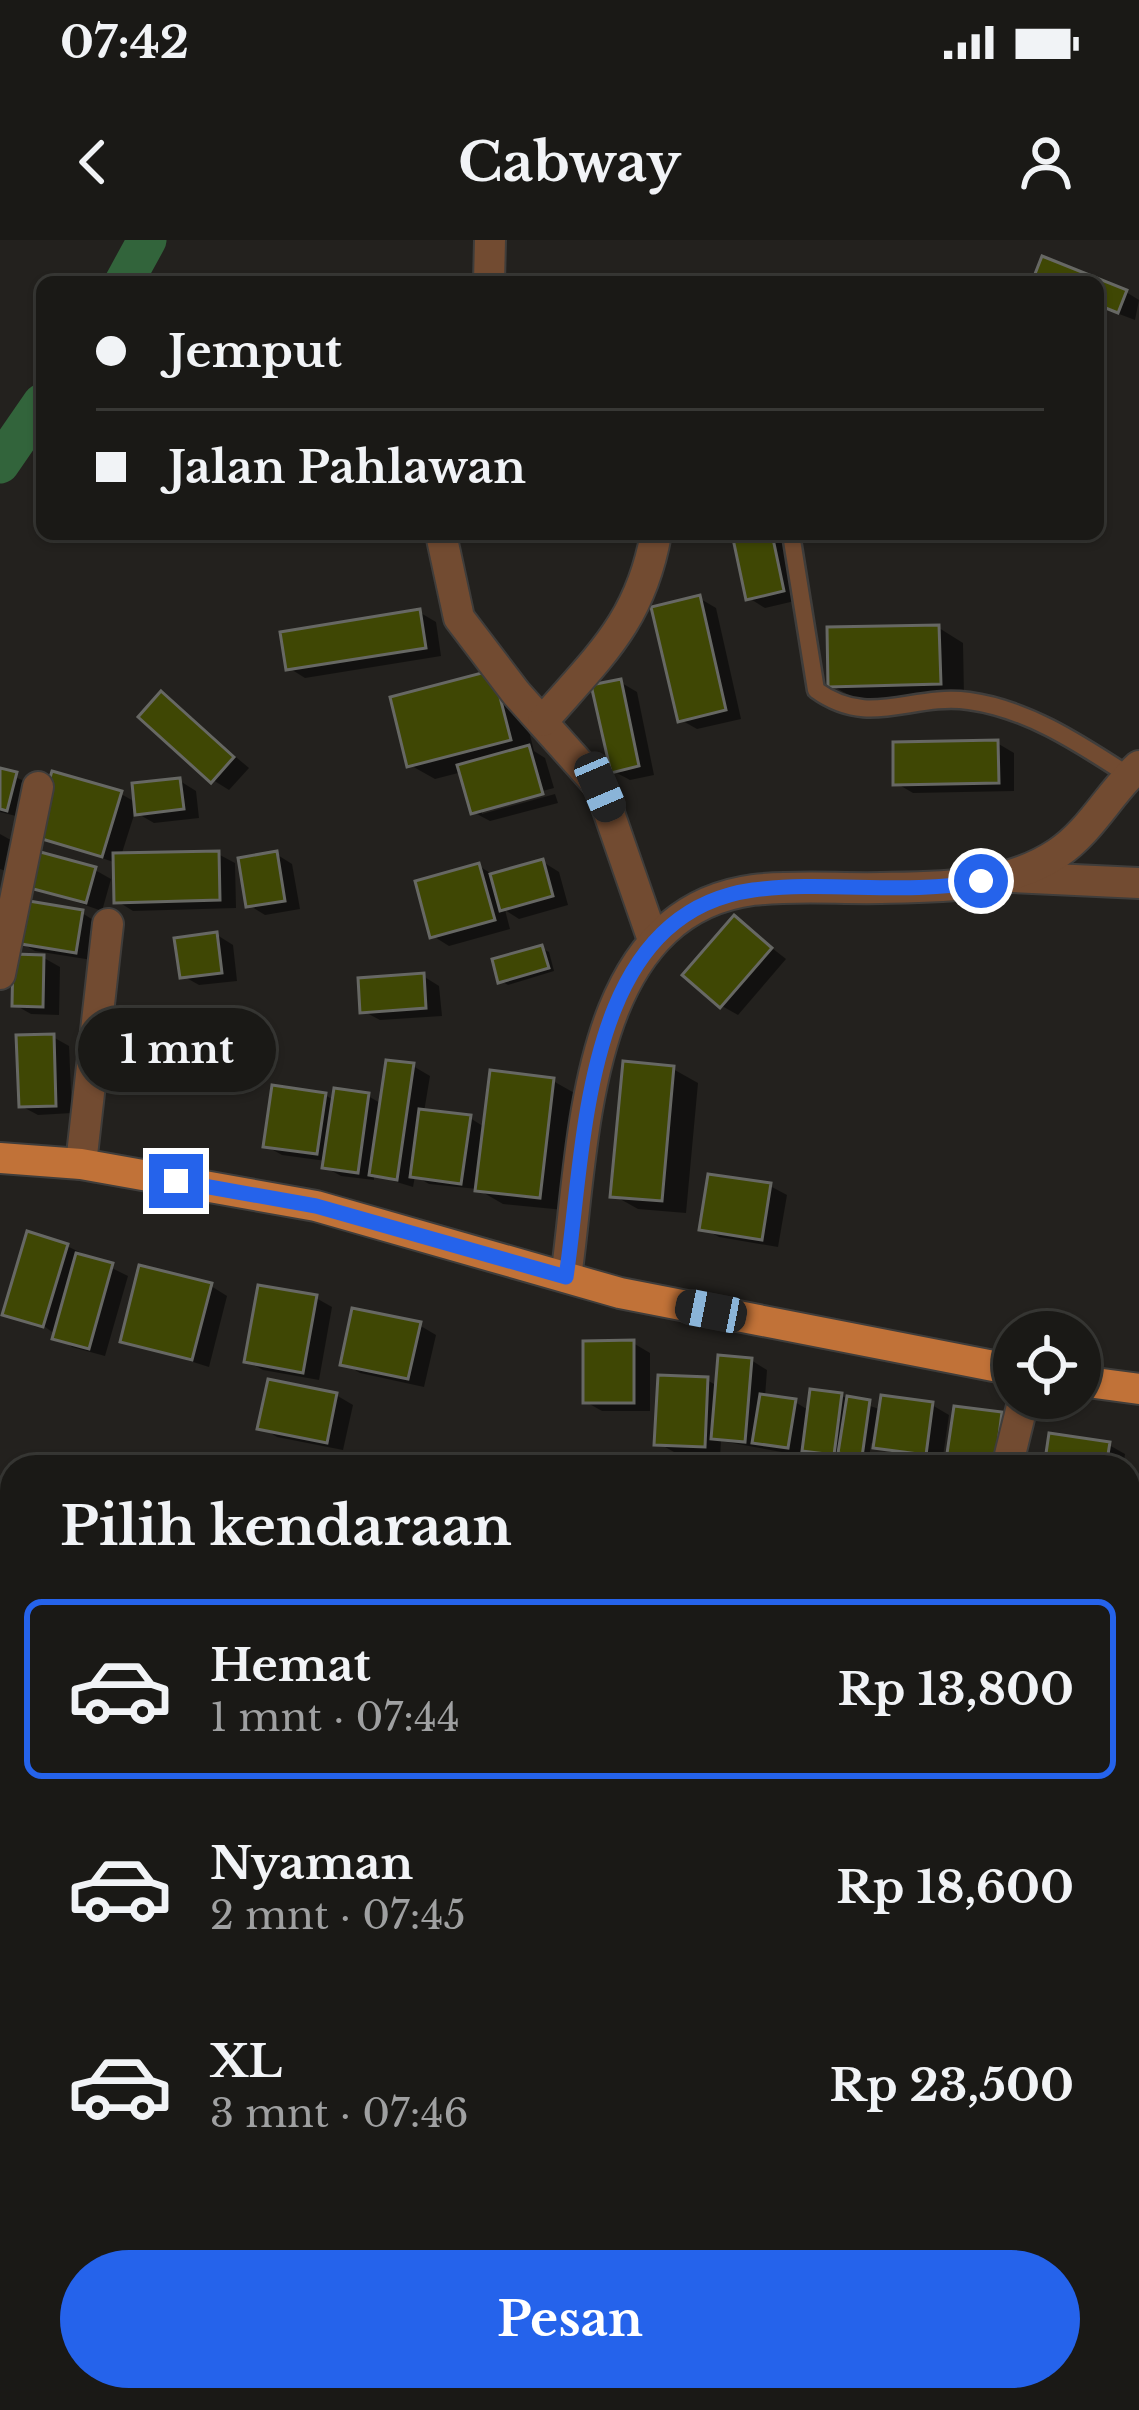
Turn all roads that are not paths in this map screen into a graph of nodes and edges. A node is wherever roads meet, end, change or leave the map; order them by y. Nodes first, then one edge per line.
1 (490, 240) edge
2 (489, 276) edge
3 (442, 540) edge
4 (655, 540) edge
5 (792, 540) edge
6 (543, 721) junction
7 (1134, 771) edge
8 (38, 787) dead end
9 (1006, 877) junction
10 (1139, 883) edge
11 (109, 924) dead end
12 (653, 940) junction
13 (0, 974) edge
14 (0, 1158) edge
15 (81, 1164) junction
16 (566, 1277) junction
17 (993, 1366) edge
18 (1101, 1384) edge
19 (1139, 1389) edge
20 (1019, 1419) edge
21 (1010, 1455) edge

1 - 2 street
3 - 6 street
4 - 6 street
5 - 7 lane
6 - 12 street
7 - 9 street
8 - 13 street
9 - 10 street
9 - 12 street
11 - 15 street
12 - 16 street
14 - 15 main road
15 - 16 main road
16 - 17 main road
18 - 19 main road
20 - 21 street

